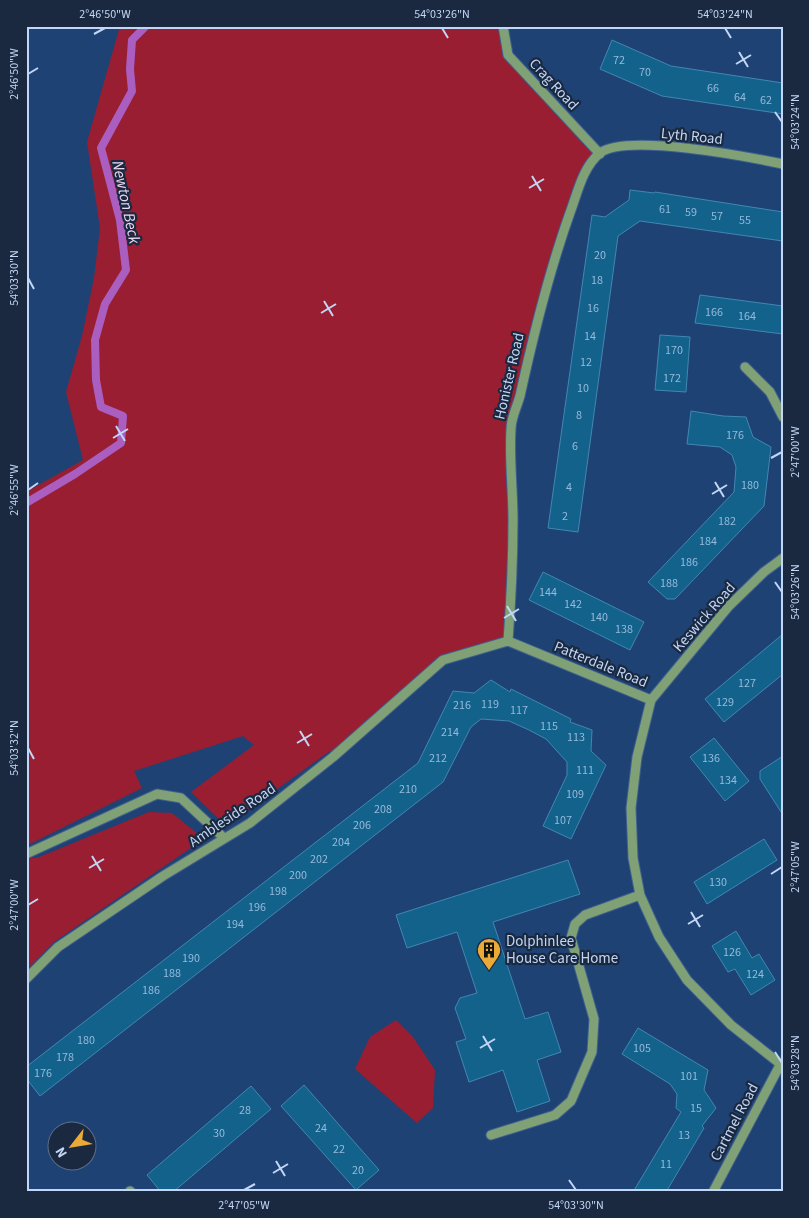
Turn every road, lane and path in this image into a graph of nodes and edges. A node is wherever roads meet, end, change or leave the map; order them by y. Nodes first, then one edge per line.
1 (503, 26) edge
2 (600, 154) junction
3 (783, 164) edge
4 (745, 367) dead end
5 (783, 417) edge
6 (783, 558) edge
7 (508, 641) junction
8 (651, 700) junction
9 (224, 838) junction
10 (26, 854) edge
11 (640, 895) junction
12 (26, 979) edge
13 (781, 1065) edge
14 (491, 1135) dead end
15 (712, 1192) edge

1 - 2 street, Crag Road
2 - 3 street, Lyth Road
2 - 7 street, Honister Road
4 - 5 street
6 - 8 street, Keswick Road
7 - 8 street, Patterdale Road
7 - 9 street, Ambleside Road
8 - 11 street, Patterdale Road
9 - 10 street
9 - 12 street, Ambleside Road
11 - 13 street, Patterdale Road
11 - 14 street
13 - 15 street, Cartmel Road

